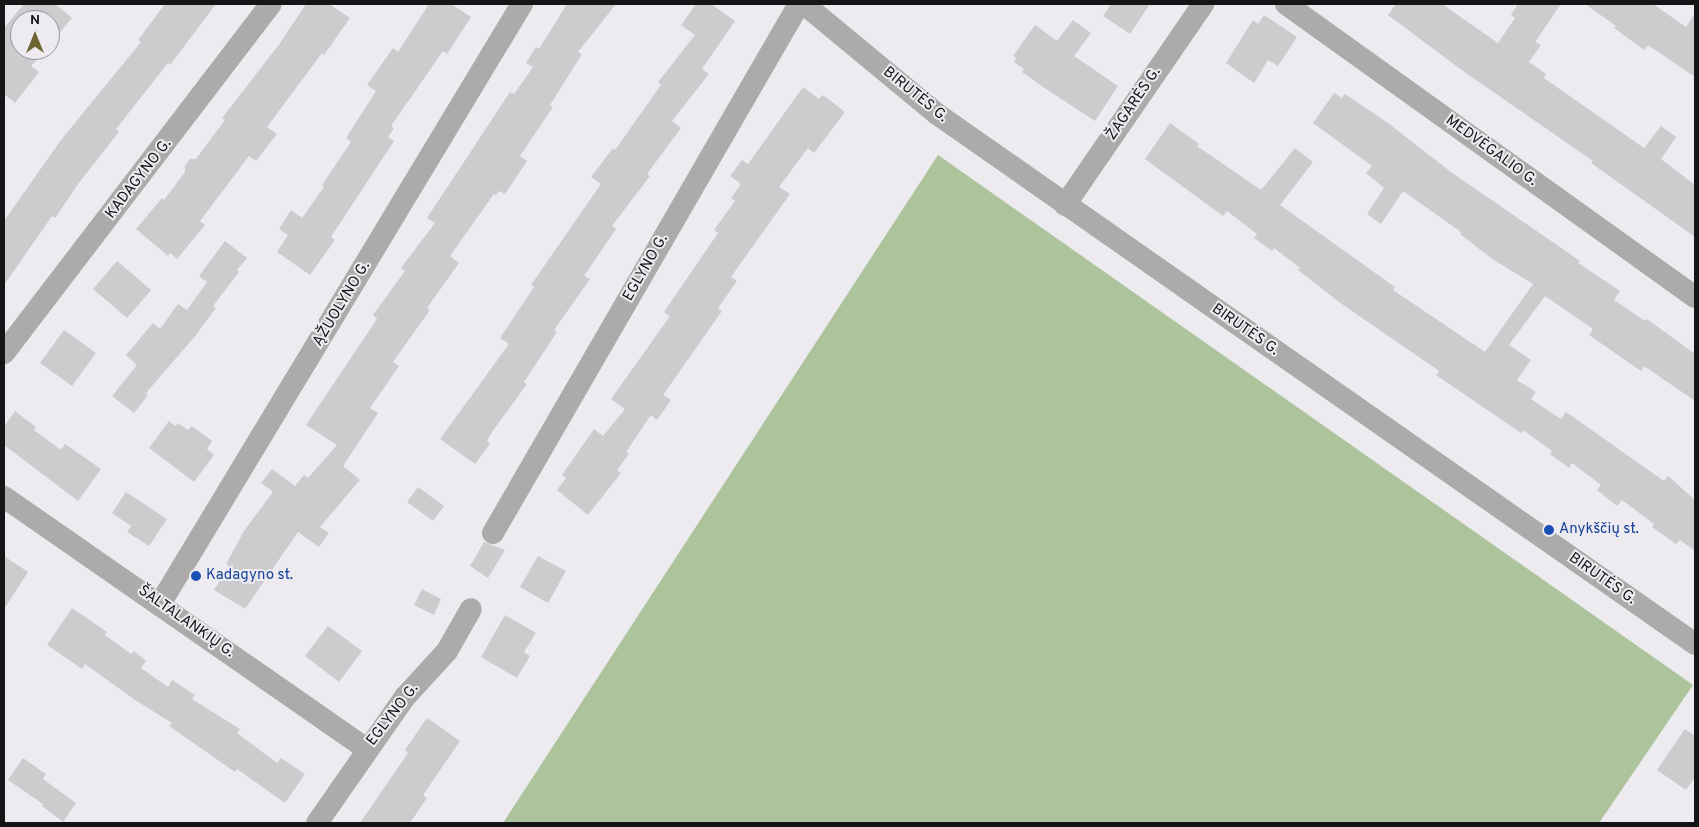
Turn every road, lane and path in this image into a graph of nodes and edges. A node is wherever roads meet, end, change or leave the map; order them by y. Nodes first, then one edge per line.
1 (271, 4) edge
2 (522, 4) edge
3 (800, 4) edge
4 (804, 4) edge
5 (1203, 4) edge
6 (1286, 4) edge
7 (1065, 205) junction
8 (1695, 297) edge
9 (4, 352) edge
10 (4, 497) edge
11 (493, 533) dead end
12 (160, 604) junction
13 (471, 609) dead end
14 (1695, 644) edge
15 (367, 749) junction
16 (317, 823) edge

1 - 9 street, KADAGYNO G.
2 - 12 street, ĄŽUOLYNO G.
3 - 11 street, EGLYNO G.
4 - 7 street, BIRUTĖS G.
5 - 7 street, ŽAGARĖS G.
6 - 8 street, MEDVĖGALIO G.
7 - 14 street, BIRUTĖS G.
10 - 12 street, ŠALTALANKIŲ G.
12 - 15 street, ŠALTALANKIŲ G.
13 - 15 street, EGLYNO G.
15 - 16 street, EGLYNO G.

